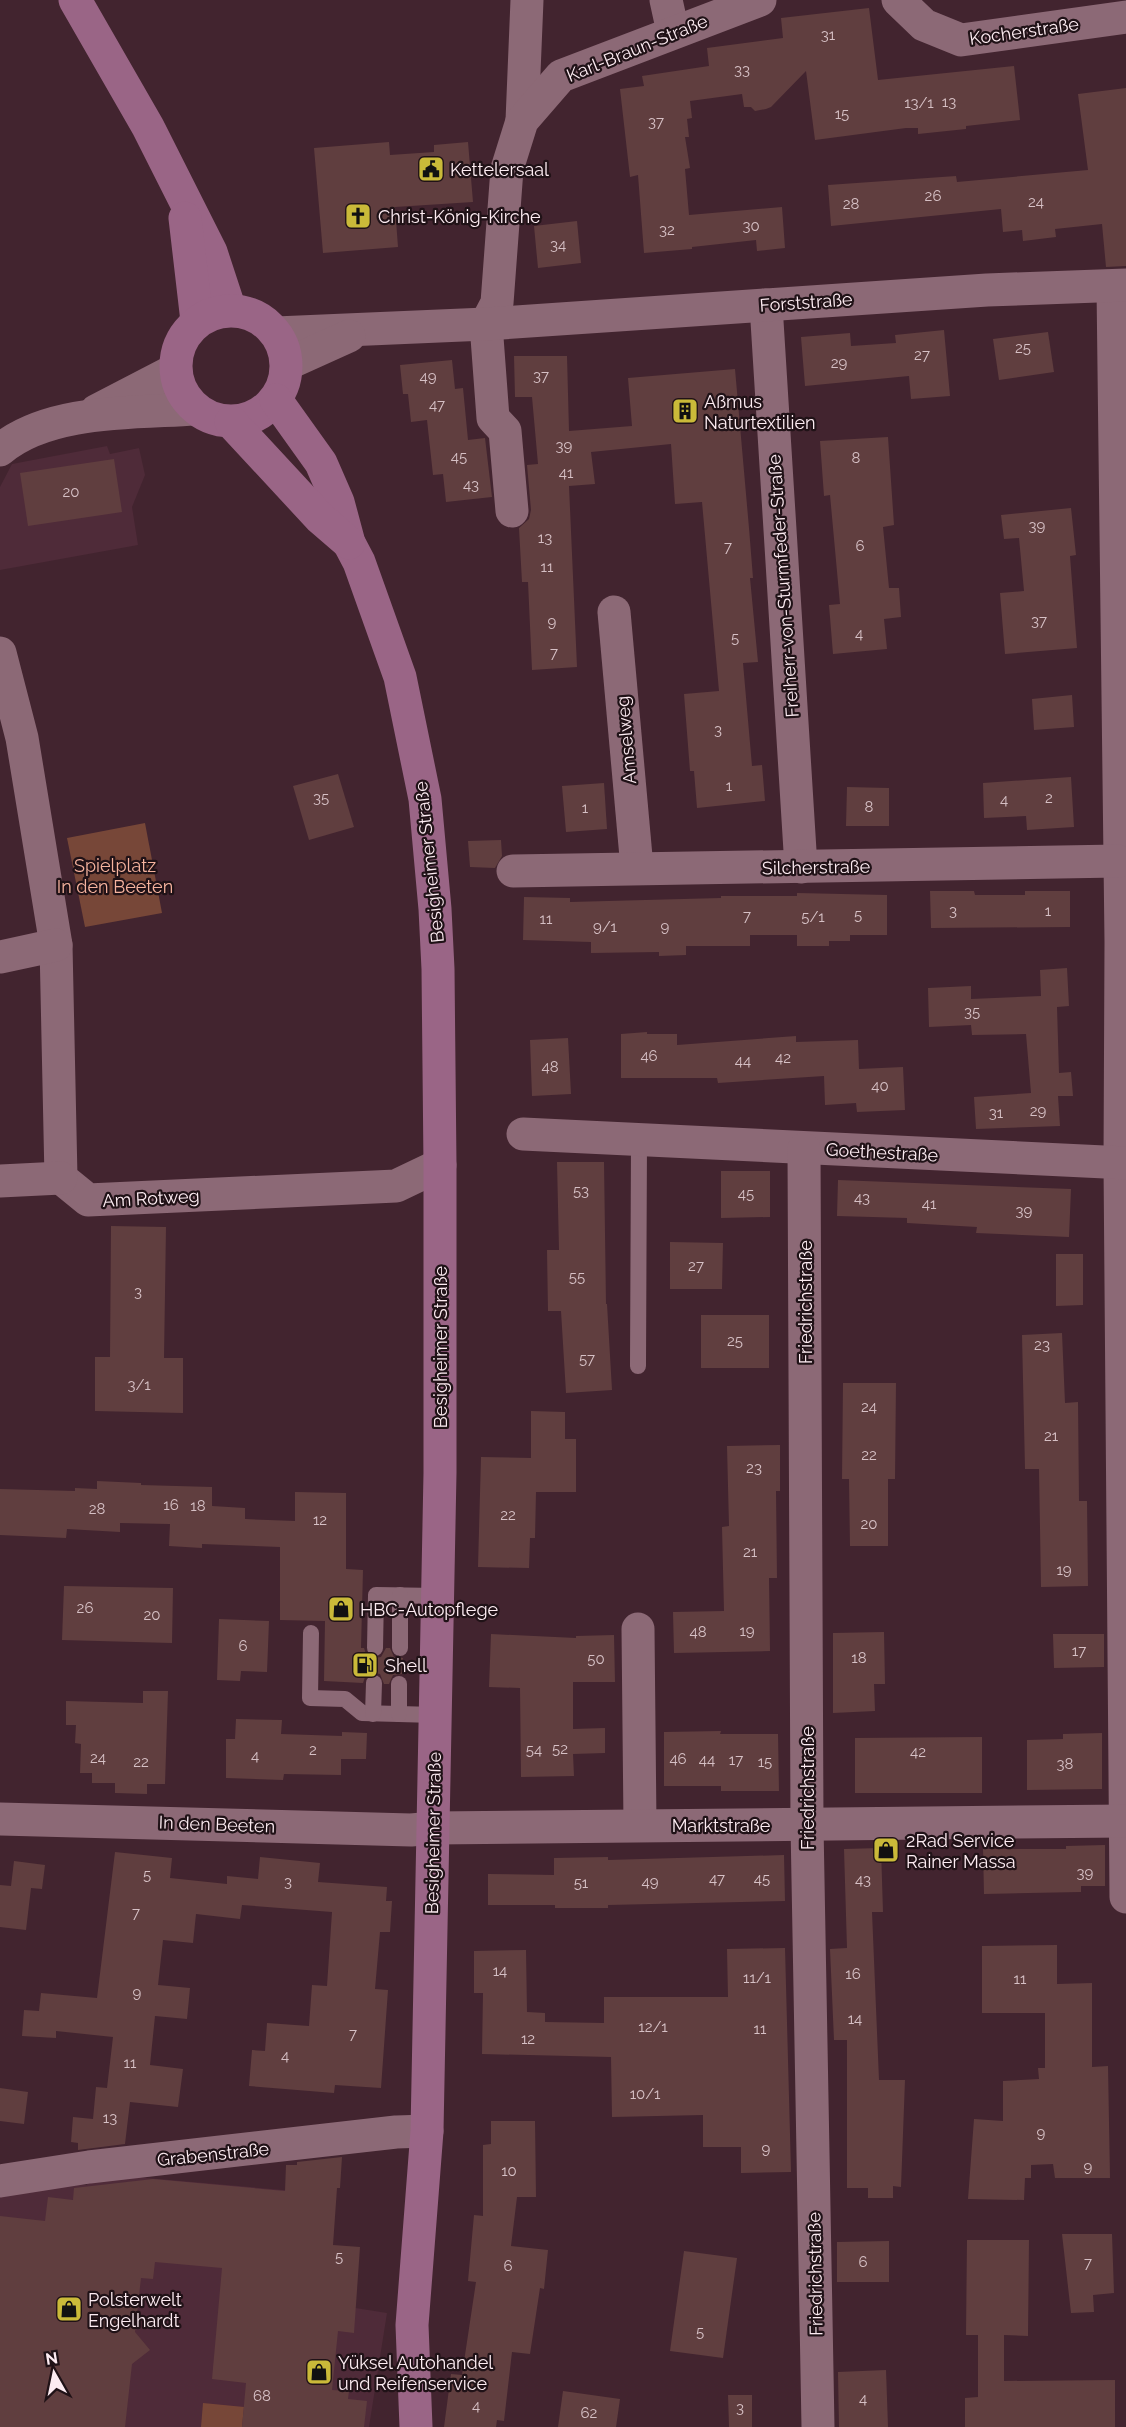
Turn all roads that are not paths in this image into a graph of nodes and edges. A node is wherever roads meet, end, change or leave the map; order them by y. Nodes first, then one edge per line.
1 (75, 0) edge
2 (527, 0) edge
3 (666, 0) edge
4 (760, 0) edge
5 (898, 0) edge
6 (1126, 17) edge
7 (673, 32) junction
8 (522, 121) junction
9 (183, 198) junction
10 (1120, 286) edge
11 (766, 305) junction
12 (230, 310) junction
13 (197, 321) junction
14 (486, 324) junction
15 (364, 329) junction
16 (276, 333) junction
17 (287, 364) junction
18 (175, 370) junction
19 (276, 400) junction
20 (195, 409) junction
21 (87, 416) junction
22 (231, 422) junction
23 (0, 450) edge
24 (512, 511) dead end
25 (349, 543) junction
26 (614, 612) dead end
27 (0, 653) edge
28 (11, 740) edge
29 (1122, 821) edge
30 (1118, 861) junction
31 (801, 867) junction
32 (637, 868) junction
33 (513, 871) dead end
34 (56, 945) junction
35 (0, 957) edge
36 (523, 1134) dead end
37 (639, 1141) junction
38 (804, 1149) junction
39 (1123, 1163) edge
40 (440, 1165) junction
41 (61, 1178) junction
42 (0, 1180) edge
43 (638, 1366) dead end
44 (400, 1595) junction
45 (437, 1596) junction
46 (638, 1629) dead end
47 (311, 1633) dead end
48 (375, 1648) dead end
49 (400, 1648) dead end
50 (374, 1683) dead end
51 (399, 1684) dead end
52 (373, 1714) junction
53 (399, 1714) junction
54 (435, 1714) junction
55 (0, 1819) edge
56 (1125, 1821) edge
57 (640, 1825) junction
58 (807, 1825) junction
59 (434, 1828) junction
60 (1126, 1897) edge
61 (427, 2131) junction
62 (0, 2181) edge
63 (412, 2325) junction
64 (392, 2427) edge
65 (416, 2427) edge
66 (818, 2427) edge

1 - 9 main road
2 - 8 street
3 - 7 street
4 - 7 street, Karl-Braun-Straße
5 - 6 street, Kocherstraße
7 - 8 street, Karl-Braun-Straße
8 - 14 street, Karl-Braun-Straße
9 - 12 main road
9 - 13 main road
10 - 11 street, Forststraße
10 - 29 street
11 - 14 street, Forststraße
11 - 31 street, Freiherr-von-Sturmfeder-Straße
12 - 13 main road
12 - 16 main road
13 - 18 main road
14 - 15 street, Forststraße
14 - 24 street
15 - 16 street, Forststraße
15 - 17 street, Forststraße
16 - 17 main road
17 - 19 main road
18 - 20 main road
18 - 21 street
19 - 22 main road
19 - 25 main road, Besigheimer Straße
20 - 21 street
20 - 22 main road
21 - 23 street
22 - 25 main road
25 - 40 main road, Besigheimer Straße
26 - 32 street, Amselweg
27 - 28 street
28 - 34 street
29 - 30 street
30 - 31 street, Silcherstraße
30 - 39 street
31 - 32 street, Silcherstraße
32 - 33 street, Silcherstraße
34 - 35 street
34 - 41 street
36 - 37 street, Goethestraße
37 - 38 street, Goethestraße
37 - 43 lane
38 - 39 street, Goethestraße
38 - 58 street, Friedrichstraße
39 - 56 street
40 - 41 street, Am Rotweg
40 - 45 main road, Besigheimer Straße
41 - 42 street
44 - 45 lane
44 - 48 lane
44 - 49 lane
45 - 54 main road, Besigheimer Straße
46 - 57 street
47 - 52 lane
50 - 52 lane
51 - 53 lane
52 - 53 lane
53 - 54 lane
54 - 59 main road, Besigheimer Straße
55 - 59 street, In den Beeten
56 - 58 street, Marktstraße
56 - 60 street
57 - 58 street, Marktstraße
57 - 59 street, Marktstraße
58 - 66 street, Friedrichstraße
59 - 61 main road, Besigheimer Straße
61 - 62 street, Grabenstraße
61 - 63 main road, Besigheimer Straße
63 - 64 main road, Besigheimer Straße
63 - 65 main road, Besigheimer Straße

